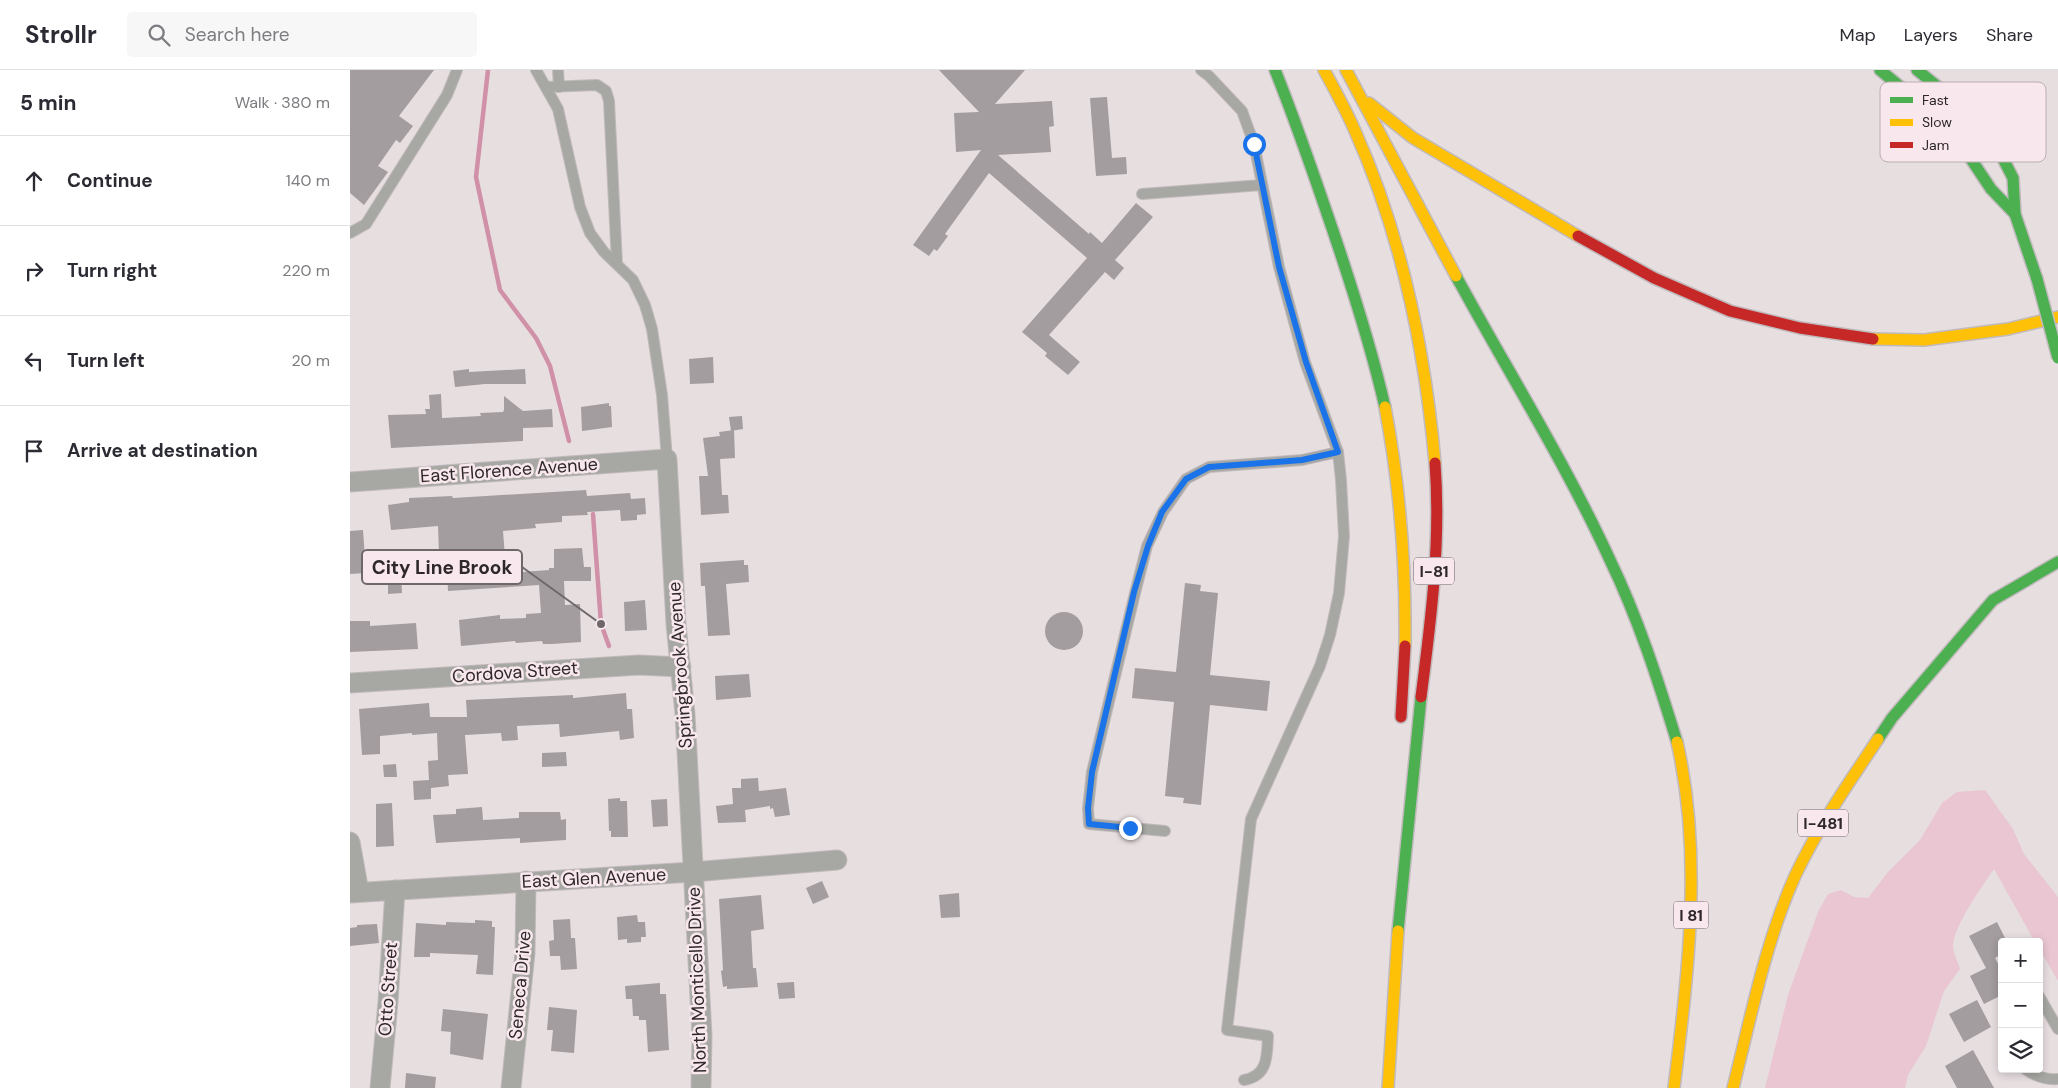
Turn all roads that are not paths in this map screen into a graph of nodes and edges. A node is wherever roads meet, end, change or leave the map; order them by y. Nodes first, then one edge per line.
1 (457, 70) edge
2 (536, 70) edge
3 (558, 70) edge
4 (1201, 70) edge
5 (1275, 70) edge
6 (1324, 70) edge
7 (1346, 70) edge
8 (1865, 70) edge
9 (1880, 70) edge
10 (1917, 70) edge
11 (1896, 82) joint
12 (1932, 82) edge
13 (1354, 84) junction
14 (546, 87) junction
15 (559, 87) junction
16 (1973, 162) edge
17 (2005, 162) edge
18 (1262, 185) junction
19 (1142, 194) dead end
20 (2015, 214) junction
21 (350, 233) edge
22 (617, 264) junction
23 (2058, 317) edge
24 (2058, 358) edge
25 (1338, 452) junction
26 (667, 459) junction
27 (350, 482) edge
28 (2058, 562) edge
29 (681, 666) junction
30 (350, 683) edge
31 (1400, 732) dead end
32 (1165, 831) dead end
33 (350, 842) edge
34 (837, 860) dead end
35 (693, 872) junction
36 (526, 881) junction
37 (395, 890) junction
38 (354, 893) edge
39 (2043, 1003) edge
40 (2058, 1029) edge
41 (2031, 1073) edge
42 (2058, 1079) edge
43 (1244, 1080) dead end
44 (380, 1088) edge
45 (511, 1088) edge
46 (701, 1088) edge
47 (1388, 1088) edge
48 (1674, 1088) edge
49 (1733, 1088) edge

1 - 21 lane
2 - 14 lane
3 - 15 lane
4 - 18 lane
5 - 31 main road
6 - 47 main road, I-81
7 - 13 main road
8 - 11 main road
9 - 11 main road
10 - 12 main road
13 - 23 main road
13 - 48 main road, I 81
14 - 15 lane
14 - 22 lane
15 - 22 lane
16 - 20 main road
17 - 20 main road
18 - 19 lane
18 - 25 lane
20 - 24 main road, bridge
22 - 26 lane
25 - 32 lane
25 - 43 lane
26 - 27 street, East Florence Avenue
26 - 29 street, Springbrook Avenue
28 - 49 main road, I-481
29 - 30 street, Cordova Street
29 - 35 street, Springbrook Avenue
33 - 38 street
34 - 35 street, East Glen Avenue
35 - 36 street, East Glen Avenue
35 - 46 street, North Monticello Drive
36 - 37 street, East Glen Avenue
36 - 45 street, Seneca Drive
37 - 38 street, East Glen Avenue
37 - 44 street, Otto Street
39 - 40 lane
41 - 42 lane

